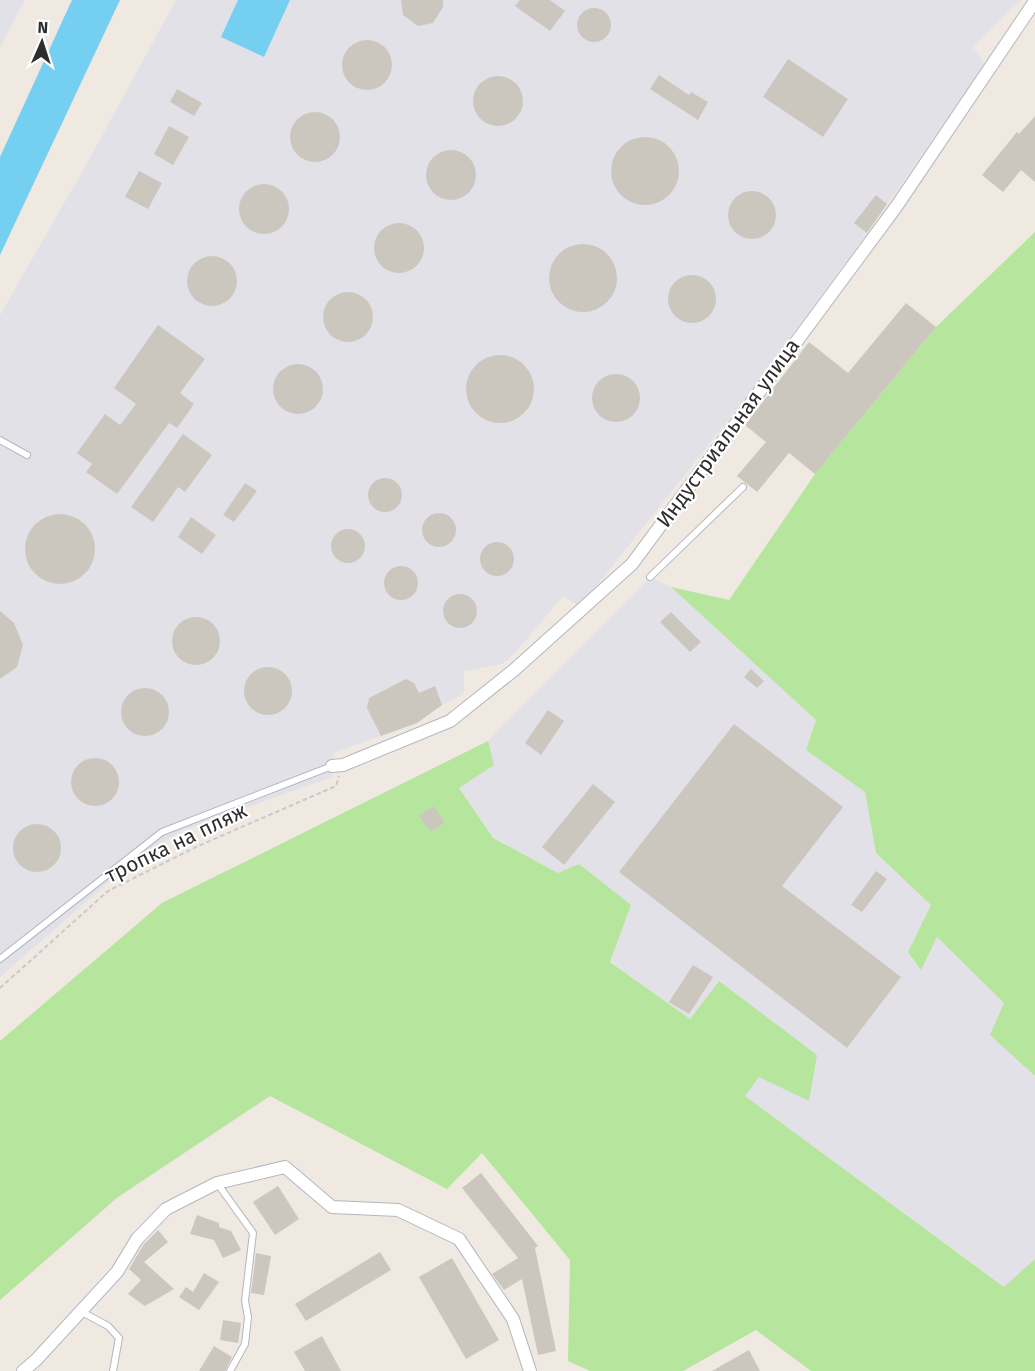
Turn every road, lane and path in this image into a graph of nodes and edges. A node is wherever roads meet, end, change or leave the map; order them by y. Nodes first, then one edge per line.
1 (1035, 2) edge
2 (0, 440) edge
3 (27, 455) dead end
4 (743, 487) dead end
5 (650, 577) dead end
6 (337, 765) junction
7 (0, 959) edge
8 (0, 988) edge
9 (217, 1183) junction
10 (79, 1311) junction
11 (23, 1371) edge
12 (113, 1371) edge
13 (230, 1371) edge
14 (530, 1371) edge

1 - 6 street, Индустриальная улица
2 - 3 lane
4 - 5 lane
6 - 7 lane
6 - 8 path, тропка на пляж
9 - 10 street
9 - 13 lane
9 - 14 street
10 - 11 street
10 - 12 lane

